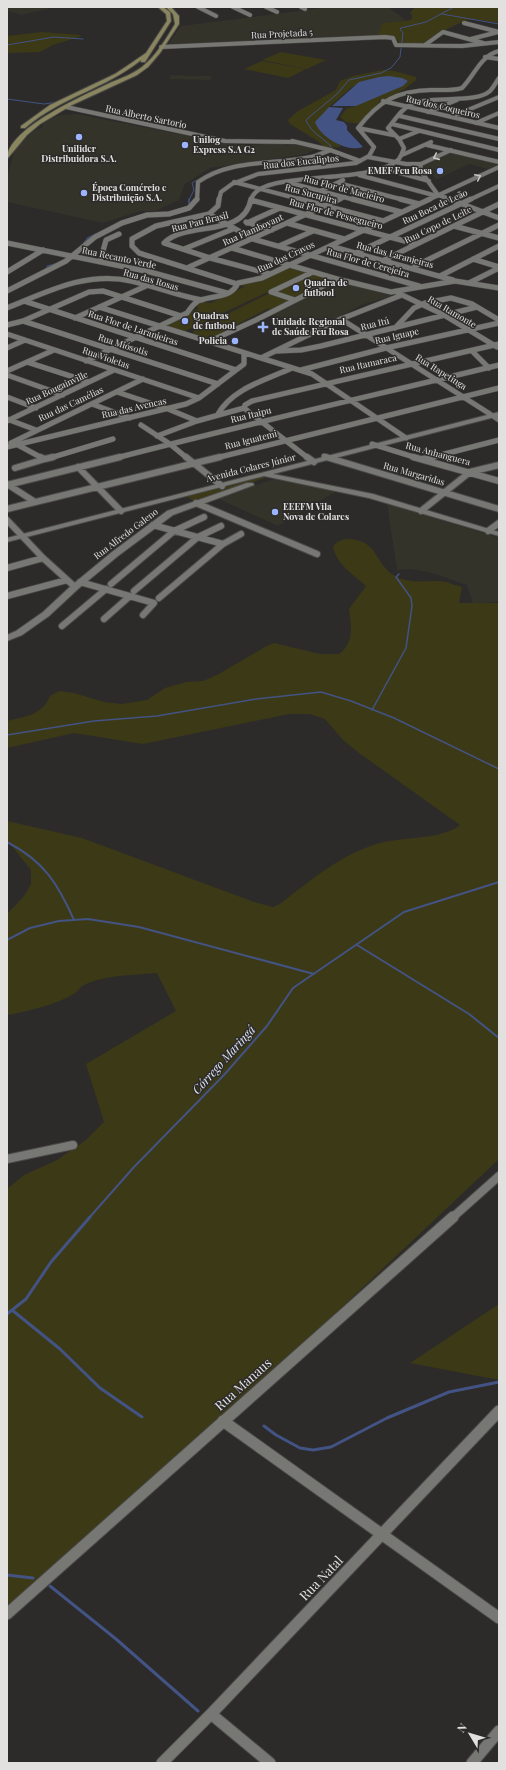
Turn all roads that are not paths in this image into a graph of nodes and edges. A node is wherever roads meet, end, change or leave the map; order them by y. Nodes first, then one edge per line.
1 (160, 7) edge
2 (170, 7) edge
3 (198, 7) edge
4 (233, 7) edge
5 (266, 7) edge
6 (277, 12) dead end
7 (250, 15) dead end
8 (169, 16) junction
9 (177, 16) junction
10 (216, 16) dead end
11 (464, 23) dead end
12 (499, 32) edge
13 (459, 36) junction
14 (159, 38) junction
15 (166, 39) junction
16 (470, 39) junction
17 (475, 40) junction
18 (499, 42) edge
19 (488, 45) junction
20 (425, 46) junction
21 (446, 46) junction
22 (467, 46) junction
23 (162, 47) junction
24 (499, 50) edge
25 (150, 51) junction
26 (485, 56) junction
27 (499, 60) edge
28 (114, 76) junction
29 (121, 76) junction
30 (128, 77) junction
31 (499, 78) edge
32 (452, 90) junction
33 (477, 96) junction
34 (499, 97) edge
35 (459, 98) junction
36 (493, 100) junction
37 (383, 101) junction
38 (499, 101) edge
39 (66, 107) junction
40 (406, 107) junction
41 (50, 109) junction
42 (59, 111) junction
43 (83, 112) junction
44 (428, 112) junction
45 (499, 113) edge
46 (400, 116) junction
47 (452, 117) junction
48 (476, 123) junction
49 (392, 124) junction
50 (358, 128) junction
51 (499, 128) edge
52 (419, 131) junction
53 (395, 136) junction
54 (483, 136) junction
55 (443, 137) junction
56 (399, 139) junction
57 (499, 139) edge
58 (7, 143) edge
59 (468, 143) junction
60 (427, 144) junction
61 (331, 150) junction
62 (451, 150) junction
63 (499, 150) edge
64 (402, 155) junction
65 (7, 157) edge
66 (368, 157) junction
67 (360, 161) junction
68 (396, 162) junction
69 (499, 162) edge
70 (406, 164) junction
71 (421, 164) junction
72 (499, 167) edge
73 (382, 168) junction
74 (420, 170) junction
75 (354, 175) junction
76 (284, 181) junction
77 (430, 181) junction
78 (234, 182) junction
79 (338, 183) junction
80 (499, 186) edge
81 (259, 189) junction
82 (320, 191) junction
83 (438, 195) junction
84 (345, 197) junction
85 (251, 200) junction
86 (419, 204) junction
87 (460, 204) junction
88 (499, 204) edge
89 (325, 206) junction
90 (280, 208) junction
91 (401, 212) junction
92 (483, 212) junction
93 (209, 214) junction
94 (307, 214) junction
95 (499, 218) edge
96 (238, 220) junction
97 (383, 221) junction
98 (247, 223) junction
99 (287, 223) junction
100 (227, 224) junction
101 (499, 225) edge
102 (454, 226) junction
103 (233, 229) junction
104 (272, 230) junction
105 (313, 230) junction
106 (364, 230) junction
107 (119, 234) dead end
108 (482, 234) junction
109 (389, 237) junction
110 (499, 238) edge
111 (253, 239) junction
112 (344, 239) junction
113 (7, 243) edge
114 (416, 244) junction
115 (278, 246) junction
116 (330, 246) junction
117 (499, 246) edge
118 (232, 248) junction
119 (184, 249) junction
120 (43, 250) junction
121 (356, 253) junction
122 (310, 255) junction
123 (70, 256) junction
124 (210, 258) junction
125 (473, 259) junction
126 (384, 260) junction
127 (100, 262) junction
128 (289, 265) junction
129 (189, 267) junction
130 (499, 267) edge
131 (412, 268) junction
132 (7, 272) edge
133 (313, 272) junction
134 (490, 273) junction
135 (270, 274) junction
136 (499, 274) edge
137 (440, 276) junction
138 (225, 279) junction
139 (337, 279) junction
140 (244, 281) junction
141 (455, 281) junction
142 (469, 283) junction
143 (237, 284) junction
144 (146, 286) junction
145 (422, 287) junction
146 (499, 288) edge
147 (7, 291) edge
148 (396, 292) junction
149 (226, 294) junction
150 (402, 295) junction
151 (121, 297) junction
152 (183, 297) junction
153 (202, 300) junction
154 (295, 300) junction
155 (24, 301) junction
156 (195, 303) junction
157 (420, 303) junction
158 (99, 307) junction
159 (477, 307) junction
160 (7, 308) edge
161 (50, 310) junction
162 (444, 315) junction
163 (181, 316) junction
164 (75, 318) junction
165 (341, 319) junction
166 (23, 321) junction
167 (499, 321) edge
168 (7, 325) edge
169 (159, 327) junction
170 (394, 328) junction
171 (468, 330) junction
172 (7, 334) edge
173 (366, 335) junction
174 (134, 338) junction
175 (25, 340) junction
176 (208, 342) junction
177 (497, 346) edge
178 (7, 348) edge
179 (386, 348) junction
180 (110, 349) junction
181 (54, 350) junction
182 (277, 351) junction
183 (472, 351) junction
184 (244, 354) junction
185 (262, 358) junction
186 (86, 361) junction
187 (27, 362) junction
188 (410, 364) junction
189 (499, 365) edge
190 (292, 368) junction
191 (489, 368) junction
192 (114, 370) junction
193 (236, 370) junction
194 (300, 370) junction
195 (7, 371) edge
196 (7, 376) edge
197 (143, 380) junction
198 (438, 380) junction
199 (89, 382) junction
200 (327, 383) junction
201 (218, 384) junction
202 (499, 388) edge
203 (117, 392) junction
204 (62, 395) junction
205 (463, 396) junction
206 (7, 397) edge
207 (198, 398) junction
208 (352, 402) junction
209 (92, 404) junction
210 (36, 408) junction
211 (244, 408) junction
212 (168, 409) junction
213 (218, 414) junction
214 (496, 415) edge
215 (130, 418) junction
216 (377, 418) junction
217 (8, 420) edge
218 (197, 421) junction
219 (261, 421) junction
220 (141, 425) dead end
221 (36, 430) junction
222 (28, 435) junction
223 (157, 436) junction
224 (405, 437) junction
225 (38, 440) junction
226 (113, 440) dead end
227 (287, 440) junction
228 (499, 440) edge
229 (18, 444) junction
230 (170, 444) junction
231 (374, 445) junction
232 (7, 446) edge
233 (326, 457) junction
234 (45, 459) junction
235 (423, 459) junction
236 (312, 461) junction
237 (194, 464) junction
238 (499, 465) edge
239 (78, 467) junction
240 (15, 468) dead end
241 (470, 472) junction
242 (262, 473) junction
243 (275, 477) junction
244 (499, 481) edge
245 (220, 484) junction
246 (7, 485) edge
247 (98, 487) junction
248 (444, 492) junction
249 (35, 502) junction
250 (196, 502) junction
251 (499, 509) edge
252 (7, 510) edge
253 (120, 510) junction
254 (421, 511) junction
255 (204, 517) dead end
256 (7, 520) edge
257 (499, 523) edge
258 (154, 525) junction
259 (221, 526) dead end
260 (174, 531) junction
261 (488, 532) junction
262 (22, 534) junction
263 (241, 534) dead end
264 (499, 534) edge
265 (7, 536) edge
266 (198, 538) junction
267 (7, 540) edge
268 (223, 544) junction
269 (317, 554) dead end
270 (43, 558) junction
271 (7, 568) edge
272 (67, 580) junction
273 (78, 585) junction
274 (108, 587) junction
275 (132, 594) junction
276 (7, 596) edge
277 (159, 598) dead end
278 (143, 615) dead end
279 (104, 619) dead end
280 (62, 626) dead end
281 (7, 638) edge
282 (73, 1145) dead end
283 (7, 1159) edge
284 (499, 1176) edge
285 (499, 1411) edge
286 (223, 1421) junction
287 (381, 1535) junction
288 (7, 1614) edge
289 (499, 1618) edge
290 (211, 1714) junction
291 (499, 1731) edge
292 (162, 1763) edge
293 (270, 1763) edge
294 (472, 1763) edge

1 - 8 main road
2 - 9 main road
3 - 10 street
4 - 7 street
5 - 6 street
8 - 9 main road
8 - 14 main road
9 - 15 main road
11 - 12 street
12 - 16 street
13 - 16 street
13 - 20 street
13 - 21 street
14 - 15 main road
14 - 25 main road
15 - 23 main road
16 - 17 street
17 - 19 street
17 - 22 street
18 - 19 street
19 - 22 street
19 - 24 street
20 - 21 street
20 - 23 street, Rua Projetada 5
21 - 22 street
23 - 30 main road
24 - 26 street
25 - 28 main road
25 - 29 main road
26 - 27 street
26 - 32 street
28 - 29 main road
28 - 41 main road
29 - 30 main road
29 - 41 main road
30 - 39 main road
31 - 33 street
32 - 33 street
32 - 37 street
33 - 35 street
33 - 36 street
34 - 36 street
35 - 40 street
35 - 44 street
36 - 38 street
36 - 47 street
37 - 40 street, Rua dos Coqueiros
37 - 50 street
39 - 42 main road
39 - 43 street
40 - 44 street, Rua dos Coqueiros
40 - 46 street
41 - 42 street
41 - 58 main road
42 - 43 street
42 - 65 main road
43 - 61 street, Rua Alberto Sartorio
44 - 47 street, Rua dos Coqueiros
45 - 48 street
46 - 49 street
46 - 54 street
47 - 48 street, Rua dos Coqueiros
48 - 51 street, Rua dos Coqueiros
49 - 52 street
49 - 53 street
50 - 53 street
50 - 66 street
51 - 54 street
52 - 55 street
52 - 56 street
53 - 56 street
54 - 57 street
54 - 59 street
55 - 59 street
55 - 60 street
56 - 64 street
59 - 63 street
60 - 62 street
60 - 64 street
61 - 67 street
61 - 123 street
62 - 69 street
62 -> 71 street
64 - 68 street
66 - 67 street, Rua dos Eucaliptos
66 - 68 street
67 - 78 street, Rua dos Eucaliptos
68 - 70 street
68 - 73 street
70 - 71 street
70 - 74 street
71 - 74 street
83 -> 72 street, Rua dos Cravos
73 - 75 street
73 - 77 street
74 - 77 street
75 - 76 street
75 - 79 street
75 - 83 street
76 - 81 street
76 - 82 street, Rua Flor de Macieiro
77 - 83 street
78 - 81 street, Rua Sucupira
78 - 93 street, Rua dos Eucaliptos
79 - 82 street
79 - 86 street
80 - 87 street, Rua Boca de Leão
81 - 85 street, Rua Pau Brasil
81 - 89 street, Rua Sucupira
82 - 84 street, Rua Flor de Macieiro
83 - 86 street, Rua dos Cravos
83 - 87 street
84 - 89 street, Rua Flamboyant
84 - 91 street, Rua Flor de Macieiro
85 - 90 street, Rua Flor de Pessegueiro
85 - 96 street, Rua Pau Brasil
86 - 91 street, Rua dos Cravos
87 - 92 street
87 - 109 street, Rua Boca de Leão
88 - 92 street, Rua Copo de Leite
89 - 94 street, Rua Flamboyant
89 - 97 street, Rua Sucupira
90 - 94 street, Rua Flor de Pessegueiro
90 - 98 street
91 - 97 street, Rua dos Cravos
92 - 95 street
92 - 102 street, Rua Copo de Leite
93 - 100 street, Rua Flor de Cerejeira
93 - 129 street
94 - 99 street, Rua Flamboyant
94 - 106 street, Rua Flor de Pessegueiro
96 - 98 street
96 - 100 street, Rua Pau Brasil
97 - 106 street, Rua dos Cravos
98 - 104 street
99 - 104 street, Rua Flamboyant
99 - 105 street
100 - 103 street, Rua Flor de Cerejeira
100 - 119 street, Rua Pau Brasil
101 - 108 street
102 - 108 street
102 - 114 street, Rua Copo de Leite
103 - 111 street, Rua Flor de Cerejeira
103 - 119 street
104 - 111 street, Rua Flamboyant
105 - 112 street
105 - 115 street
106 - 109 street, Rua Flor de Pessegueiro
106 - 112 street, Rua dos Cravos
107 - 127 street
108 - 110 street
108 - 131 street
109 - 114 street, Rua Flor de Pessegueiro
109 - 121 street, Rua Boca de Leão
111 - 115 street, Rua Flor de Cerejeira
111 - 118 street, Rua Flamboyant
112 - 116 street, Rua dos Cravos
113 - 120 street, Rua Recanto Verde
114 - 126 street, Rua Copo de Leite
115 - 122 street, Rua Flor de Cerejeira
116 - 121 street, Rua das Laranjeiras
116 - 122 street, Rua dos Cravos
117 - 125 street
118 - 124 street, Rua Flamboyant
118 - 128 street
119 - 124 street, Rua Pau Brasil
120 - 123 street, Rua Recanto Verde
120 - 132 street
121 - 126 street, Rua das Laranjeiras
122 - 128 street, Rua dos Cravos
122 - 145 street, Rua Flor de Cerejeira
123 - 127 street, Rua Recanto Verde
123 - 147 street
124 - 129 street, Rua Flamboyant
124 - 135 street, Rua Pau Brasil
125 - 130 street
125 - 137 street
126 - 131 street, Rua das Laranjeiras
127 - 149 street, Rua Recanto Verde
128 - 133 street
128 - 135 street, Rua dos Cravos
129 - 138 street
130 - 134 street
131 - 137 street, Rua das Laranjeiras
133 - 139 street
133 - 154 street
134 - 136 street
134 - 142 street
135 - 140 street, Rua dos Cravos
137 - 141 street, Rua das Laranjeiras
138 - 140 street
138 - 143 street
139 - 148 street
139 - 154 street
140 - 143 street, Rua dos Cravos
141 - 142 street
141 - 145 street
142 - 146 street
143 - 149 street, Rua dos Cravos
144 - 151 street
144 - 152 street, Rua das Rosas
144 - 155 street, Rua das Rosas
145 - 148 street
148 - 150 street, Rua Itamonte
149 - 153 street, Rua dos Cravos
150 - 157 street, Rua Itamonte
150 - 165 street
151 - 158 street
151 - 161 street
151 - 163 street
152 - 153 street, Rua das Rosas
152 - 156 street, Rua das Rosas
153 - 156 street, Rua dos Cravos
154 - 176 street
155 - 160 street, Rua das Rosas
155 - 161 street, Rua Flor de Laranjeiras
156 - 163 street, Rua dos Cravos
157 - 159 street
157 - 162 street, Rua Itamonte
157 - 170 street
158 - 164 street
158 - 169 street
159 - 162 street, Rua Itú
159 - 167 street
161 - 164 street, Rua Flor de Laranjeiras
161 - 166 street
162 - 170 street, Rua Itú
162 - 171 street, Rua Itamonte
163 - 169 street, Rua dos Cravos
164 - 174 street, Rua Flor de Laranjeiras
165 - 173 street, Rua Itapetinga
165 - 182 street
166 - 168 street
166 - 180 street, Rua Miósotis
167 - 171 street, Rua Iguape
169 - 174 street, Rua dos Cravos
169 - 176 street
170 - 173 street, Rua Itú
171 - 177 street, Rua Itamonte
171 - 179 street, Rua Iguape
172 - 175 street, Rua Violetas
173 - 179 street, Rua Itapetinga
173 - 182 street, Rua Itú
174 - 180 street, Rua dos Cravos
174 - 193 street, Rua Flor de Laranjeiras
175 - 178 street
175 - 181 street, Rua Violetas
176 - 184 street
177 - 183 street, Rua Itamaraca
179 - 188 street, Rua Itapetinga
179 - 194 street, Rua Iguape
180 - 186 street, Rua dos Cravos
180 - 201 street, Rua Miósotis
181 - 186 street, Rua Violetas
181 - 187 street
182 - 185 street
183 - 188 street, Rua Itamaraca
183 - 191 street
184 - 185 street
184 - 193 street, Rua das Avencas
185 - 190 street
186 - 192 street, Rua Violetas
187 - 195 street
187 - 199 street
188 - 198 street, Rua Itapetinga
188 - 200 street, Rua Itamaraca
189 - 191 street, Rua Itaipu
190 - 194 street
190 - 213 street
191 - 198 street, Rua Itaipu
192 - 197 street, Rua Violetas
192 - 199 street, Rua Bougainville
193 - 201 street, Rua das Avencas
194 - 200 street
196 - 204 street
197 - 203 street, Rua das Camélias
197 - 207 street, Rua Violetas
198 - 205 street, Rua Itapetinga
198 - 208 street, Rua Itaipu
199 - 204 street, Rua Bougainville
200 - 208 street
200 - 211 street, Rua Itamaraca
201 - 207 street, Rua das Avencas
202 - 205 street, Rua Iguatemi
203 - 209 street, Rua das Camélias
203 - 212 street
204 - 210 street, Rua Bougainville
205 - 214 street, Rua Itapetinga
205 - 216 street, Rua Iguatemi
206 - 210 street
207 - 212 street, Rua das Avencas
208 - 216 street
208 - 219 street, Rua Itaipu
209 - 215 street
209 - 221 street, Rua das Camélias
210 - 217 street, Rua Bougainville
211 - 213 street, Rua Itamaraca
211 - 219 street
212 - 215 street, Rua das Avencas
212 - 218 street
213 - 218 street, Rua Itamaraca
214 - 224 street, Avenida Colares Júnior
215 - 225 street, Rua das Avencas
216 - 224 street
216 - 227 street, Rua Iguatemi
217 - 221 street
218 - 223 street, Rua Itamaraca
219 - 227 street
219 - 230 street, Rua Itaipu
220 - 223 street
221 - 222 street, Rua das Camélias
222 - 225 street
222 - 232 street, Rua das Camélias
223 - 230 street
224 - 231 street, Avenida Colares Júnior
225 - 229 street, Rua das Avencas
226 - 234 street
227 - 236 street
227 - 237 street, Rua Iguatemi
228 - 235 street
229 - 232 street, Rua das Avencas
229 - 234 street
230 - 237 street
230 - 239 street, Rua Itaipu
231 - 233 street, Avenida Colares Júnior
231 - 235 street, Rua Anhanguera
233 - 236 street, Avenida Colares Júnior
233 - 248 street, Rua Margaridas
234 - 240 street
235 - 241 street, Rua Anhanguera
236 - 242 street, Avenida Colares Júnior
237 - 245 street
237 - 247 street, Rua Iguatemi
238 - 241 street
239 - 246 street, Rua Itaipu
239 - 247 street
241 - 244 street, Rua Anhanguera
241 - 248 street
242 - 243 street, Rua Alfredo Galeno
242 - 245 street, Avenida Colares Júnior
243 - 250 street, Rua Alfredo Galeno
243 - 254 street, Rua Alfredo Galeno
245 - 253 street, Avenida Colares Júnior
246 - 249 street
247 - 249 street, Rua Iguatemi
247 - 253 street
248 - 251 street, Rua Margaridas
248 - 254 street
249 - 252 street, Rua Iguatemi
250 - 258 street, Rua Alfredo Galeno
250 - 269 street
253 - 262 street, Avenida Colares Júnior
254 - 261 street, Rua Alfredo Galeno
255 - 260 street
256 - 262 street
257 - 261 street
258 - 260 street
258 - 273 street, Rua Alfredo Galeno
259 - 266 street
260 - 266 street
260 - 274 street
261 - 264 street, Rua Alfredo Galeno
262 - 265 street, Avenida Colares Júnior
262 - 267 street, Avenida Colares Júnior
262 - 270 street
263 - 268 street
266 - 268 street
266 - 275 street
268 - 277 street
270 - 271 street
270 - 272 street
272 - 273 street
272 - 276 street
273 - 274 street
273 - 281 street, Rua Alfredo Galeno
274 - 275 street
274 - 280 street
275 - 278 street
275 - 279 street
282 - 283 street
284 - 286 street, Rua Manaus
285 - 287 street, Rua Natal
286 - 287 street
286 - 288 street, Rua Manaus
287 - 289 street
287 - 290 street, Rua Natal
290 - 292 street, Rua Natal
290 - 293 street
291 - 294 street

